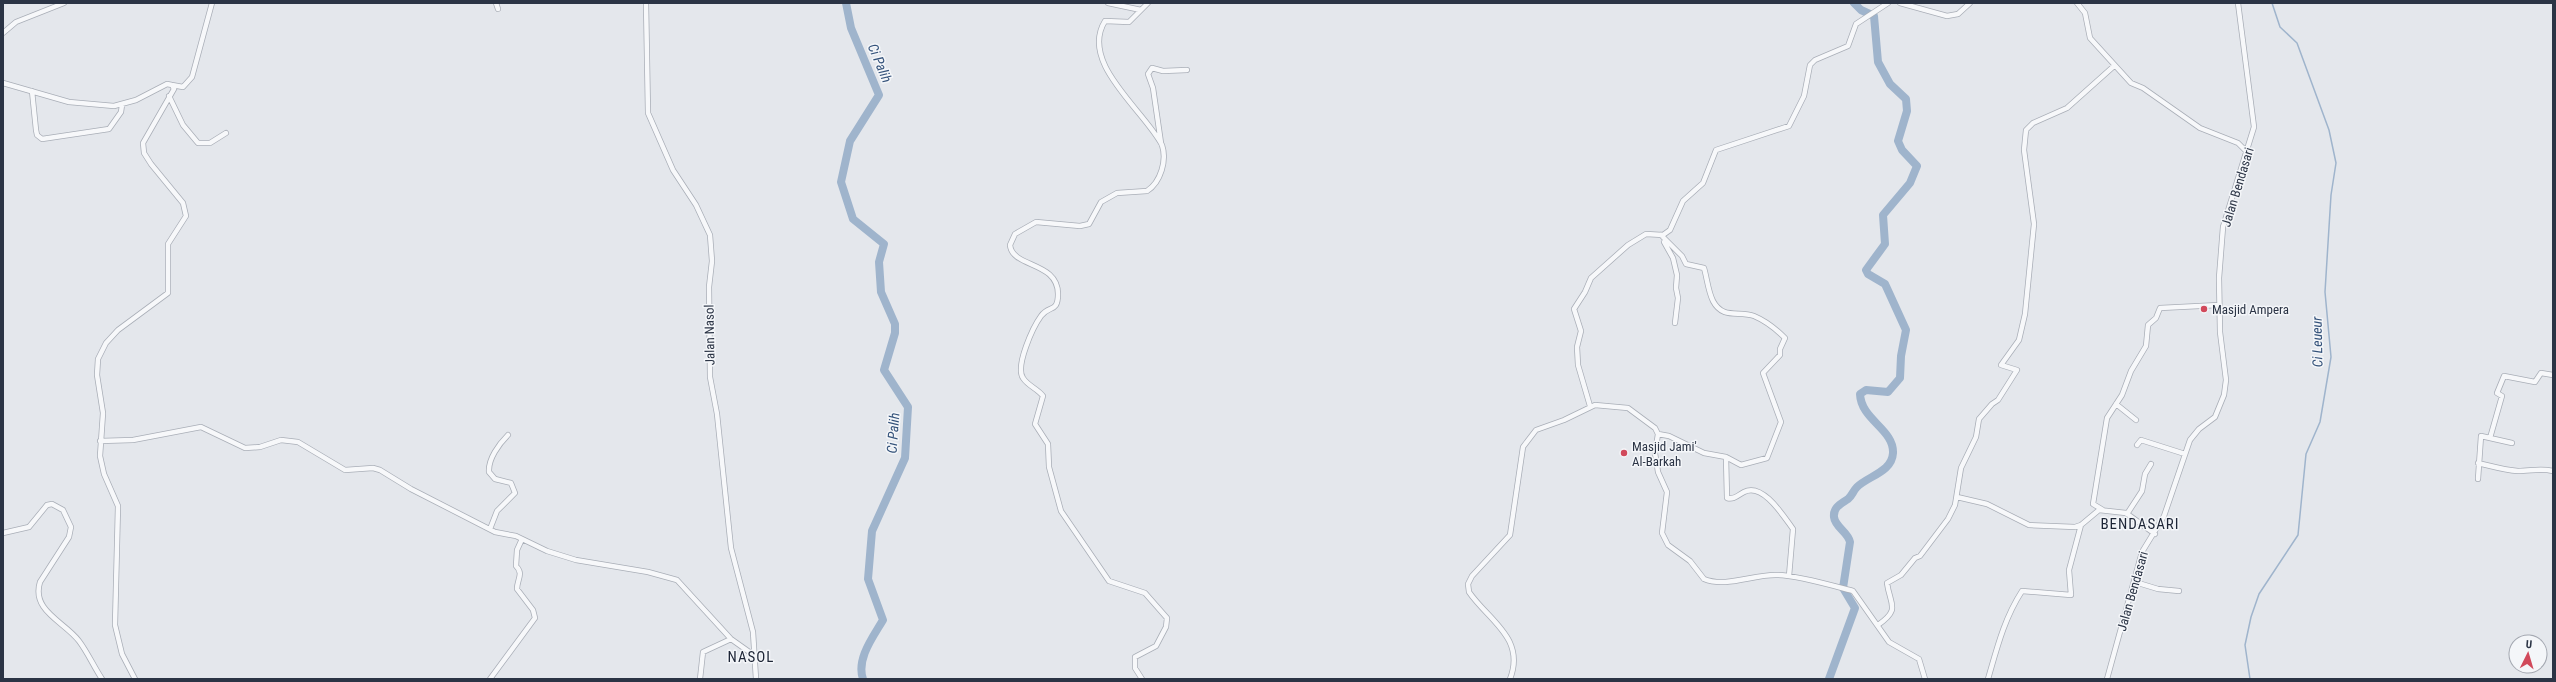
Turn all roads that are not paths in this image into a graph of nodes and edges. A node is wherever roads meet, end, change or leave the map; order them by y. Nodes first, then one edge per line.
1 (64, 3) edge
2 (212, 3) edge
3 (496, 3) edge
4 (646, 3) edge
5 (1108, 3) edge
6 (1148, 3) edge
7 (1888, 3) edge
8 (1900, 3) edge
9 (1970, 3) edge
10 (2077, 3) edge
11 (2238, 3) edge
12 (56, 5) edge
13 (498, 9) dead end
14 (1142, 10) junction
15 (3, 33) edge
16 (2114, 66) junction
17 (1187, 70) dead end
18 (3, 83) edge
19 (172, 86) junction
20 (32, 91) junction
21 (170, 96) junction
22 (122, 105) junction
23 (226, 132) dead end
24 (1161, 143) junction
25 (2248, 153) junction
26 (1661, 235) junction
27 (2219, 305) junction
28 (1675, 323) dead end
29 (2553, 375) edge
30 (2116, 404) junction
31 (1590, 406) junction
32 (2136, 420) dead end
33 (1658, 434) junction
34 (508, 435) dead end
35 (2490, 438) junction
36 (100, 441) junction
37 (2512, 443) dead end
38 (2137, 445) dead end
39 (2185, 454) junction
40 (1726, 457) junction
41 (2478, 463) junction
42 (2151, 464) dead end
43 (2553, 471) edge
44 (2478, 479) dead end
45 (1956, 497) junction
46 (2103, 510) junction
47 (2128, 514) junction
48 (2081, 525) junction
49 (490, 529) junction
50 (3, 533) edge
51 (2155, 534) junction
52 (522, 539) junction
53 (1789, 576) junction
54 (2135, 582) junction
55 (2179, 591) dead end
56 (1878, 625) junction
57 (731, 639) junction
58 (755, 656) junction
59 (102, 679) edge
60 (135, 679) edge
61 (490, 679) edge
62 (700, 679) edge
63 (756, 679) edge
64 (1142, 679) edge
65 (1510, 679) edge
66 (1925, 679) edge
67 (1988, 679) edge
68 (2107, 679) edge

1 - 12 street
2 - 19 street
3 - 13 street
4 - 58 street, Jalan Nasol
5 - 14 street
6 - 14 street
7 - 26 street
8 - 9 street
10 - 16 street
11 - 25 street, Jalan Bendasari
12 - 15 street
14 - 24 street
16 - 25 street
16 - 45 street
17 - 24 street
18 - 20 street
19 - 21 street
19 - 22 street
20 - 22 street
20 - 22 street
21 - 23 street
21 - 36 street
24 - 64 street
25 - 27 street, Jalan Bendasari
26 - 28 street
26 - 31 street
26 - 40 street
27 - 30 street
27 - 39 street, Jalan Bendasari
29 - 35 street
30 - 32 street
30 - 46 street
31 - 33 street
31 - 65 street
33 - 40 street
33 - 53 street
34 - 49 street
35 - 37 street
35 - 41 street
36 - 49 street
36 - 60 street
38 - 39 street
39 - 51 street, Jalan Bendasari
40 - 53 street
41 - 43 street
41 - 44 street
42 - 47 street
45 - 48 street
45 - 56 street
46 - 47 street
46 - 48 street
47 - 51 street
48 - 67 street
49 - 52 street
50 - 59 street
51 - 54 street, Jalan Bendasari
52 - 57 street
52 - 61 street
53 - 56 street
54 - 55 street
54 - 68 street, Jalan Bendasari
56 - 66 street
57 - 58 street
57 - 62 street
58 - 63 street, Jalan Nasol

